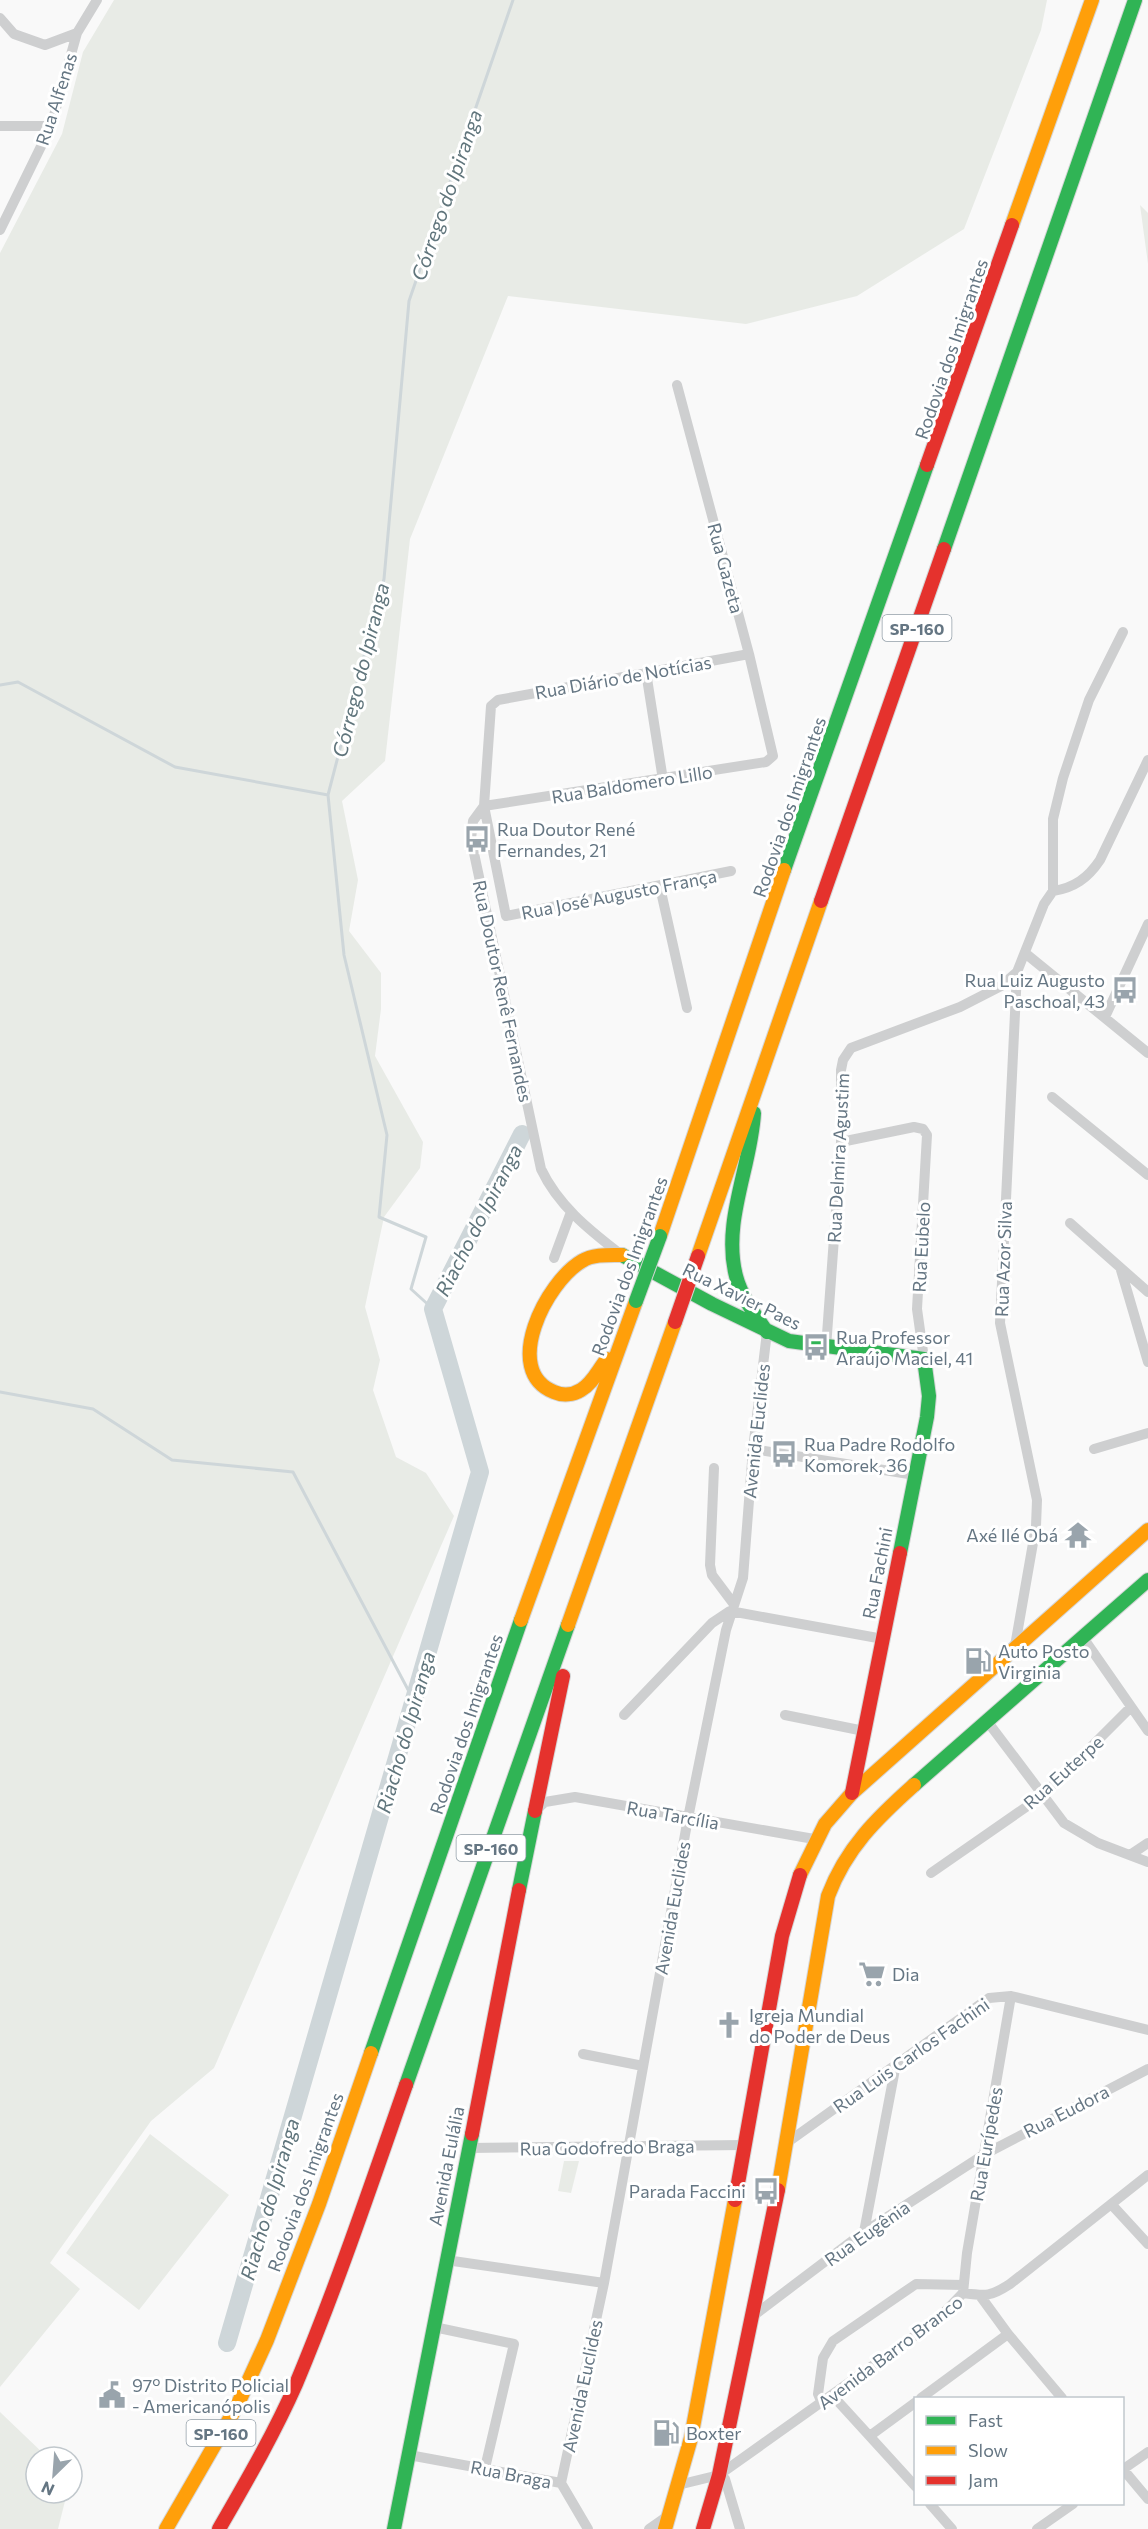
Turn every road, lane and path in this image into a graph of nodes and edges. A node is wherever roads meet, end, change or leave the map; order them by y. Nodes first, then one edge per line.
1 (97, 0) edge
2 (1092, 0) edge
3 (1135, 0) edge
4 (0, 18) edge
5 (77, 33) junction
6 (0, 126) edge
7 (51, 126) junction
8 (0, 230) edge
9 (677, 385) dead end
10 (1123, 632) dead end
11 (749, 654) junction
12 (646, 672) junction
13 (498, 700) joint
14 (773, 751) joint
15 (1148, 760) edge
16 (663, 780) junction
17 (484, 806) junction
18 (731, 872) dead end
19 (660, 887) junction
20 (1053, 891) junction
21 (1148, 924) edge
22 (1025, 953) junction
23 (1017, 972) junction
24 (687, 1008) dead end
25 (1105, 1017) junction
26 (1148, 1053) edge
27 (754, 1096) junction
28 (1052, 1097) dead end
29 (841, 1142) junction
30 (1148, 1175) edge
31 (571, 1212) junction
32 (1070, 1223) dead end
33 (622, 1255) junction
34 (554, 1258) dead end
35 (1121, 1269) junction
36 (1148, 1292) edge
37 (767, 1332) junction
38 (826, 1348) junction
39 (617, 1352) junction
40 (924, 1359) junction
41 (1148, 1362) edge
42 (1148, 1433) edge
43 (753, 1449) junction
44 (1094, 1449) dead end
45 (714, 1468) dead end
46 (915, 1475) junction
47 (1148, 1530) edge
48 (1148, 1580) edge
49 (580, 1593) junction
50 (732, 1607) junction
51 (1082, 1636) junction
52 (883, 1639) junction
53 (1015, 1649) junction
54 (1131, 1707) junction
55 (624, 1715) dead end
56 (785, 1715) dead end
57 (987, 1721) junction
58 (864, 1731) junction
59 (1148, 1731) edge
60 (852, 1793) junction
61 (1042, 1796) junction
62 (535, 1811) junction
63 (688, 1818) junction
64 (814, 1839) junction
65 (1148, 1843) edge
66 (1130, 1855) junction
67 (1148, 1862) edge
68 (931, 1874) dead end
69 (1011, 1996) junction
70 (1148, 2030) edge
71 (583, 2054) dead end
72 (896, 2064) junction
73 (643, 2066) junction
74 (1148, 2069) edge
75 (788, 2142) junction
76 (745, 2145) junction
77 (630, 2147) junction
78 (468, 2148) junction
79 (985, 2154) junction
80 (1148, 2175) edge
81 (1112, 2205) junction
82 (864, 2232) junction
83 (1148, 2244) edge
84 (446, 2260) junction
85 (604, 2283) junction
86 (963, 2289) junction
87 (981, 2297) junction
88 (753, 2316) junction
89 (434, 2328) junction
90 (1008, 2334) junction
91 (833, 2396) junction
92 (922, 2397) edge
93 (1061, 2397) edge
94 (822, 2403) junction
95 (914, 2403) edge
96 (871, 2435) junction
97 (1148, 2452) edge
98 (410, 2455) junction
99 (485, 2468) junction
100 (1124, 2468) edge
101 (1124, 2470) edge
102 (718, 2475) junction
103 (561, 2483) junction
104 (678, 2485) junction
105 (914, 2486) edge
106 (1148, 2499) edge
107 (931, 2505) edge
108 (1073, 2505) edge
109 (669, 2514) junction
110 (166, 2529) edge
111 (219, 2529) edge
112 (394, 2529) edge
113 (588, 2529) edge
114 (649, 2529) edge
115 (665, 2529) edge
116 (704, 2529) edge
117 (740, 2529) edge
118 (952, 2529) edge
119 (1037, 2529) edge

1 - 5 street, Rua Alfenas
2 - 39 main road, Rodovia dos Imigrantes / SP-160, bridge
3 - 27 main road, SP-160
4 - 5 street
5 - 7 street, Rua Alfenas
6 - 7 street
7 - 8 street, Rua Alfenas
9 - 11 street, Rua Gazeta
10 - 20 street
11 - 12 street, Rua Diário de Notícias
11 - 14 street, Rua Gazeta
12 - 13 street, Rua Diário de Notícias
12 - 16 street
13 - 17 street, Rua Doutor Renê Fernandes
14 - 16 street, Rua Baldomero Lillo
15 - 20 street
16 - 17 street, Rua Baldomero Lillo
17 - 19 street, Rua José Augusto França
17 - 31 street, Rua Doutor Renê Fernandes
18 - 19 street, Rua José Augusto França
19 - 24 street
20 - 22 street
21 - 25 street
22 - 23 street
22 - 25 street
23 - 29 street, Rua Delmira Agustim
23 - 53 street, Rua Azor Silva
25 - 26 street
27 - 37 main road
27 - 49 main road, SP-160, bridge
28 - 30 street
29 - 38 street, Rua Delmira Agustim
29 - 40 street, Rua Eubelo
31 - 33 street, Rua Doutor Renê Fernandes
31 - 34 street
32 - 35 street
33 - 37 main road, Rua Xavier Paes
33 - 39 main road
35 - 36 street
35 - 41 street
37 - 38 main road, Rua Xavier Paes
37 - 43 street, Avenida Euclides
38 - 40 main road, Rua Xavier Paes
39 - 110 main road, Rodovia dos Imigrantes / SP-160
40 - 46 main road, Rua Fachini
42 - 44 street
43 - 46 street
43 - 50 street, Avenida Euclides
45 - 50 street
46 - 52 main road, Rua Fachini
47 - 53 main road
48 - 51 main road
49 - 62 main road, Avenida Eulália
49 - 111 main road, SP-160
50 - 52 street
50 - 55 street
50 - 63 street, Avenida Euclides
51 - 54 street
51 - 57 main road
52 - 58 main road, Rua Fachini
53 - 60 main road
54 - 59 street
54 - 61 street, Rua Euterpe
56 - 58 street
57 - 61 street
57 - 75 main road
58 - 60 main road, Rua Fachini
60 - 64 main road
61 - 66 street
61 - 68 street, Rua Euterpe
62 - 63 street, Rua Tarcília
62 - 78 main road, Avenida Eulália
63 - 64 street, Rua Tarcília
63 - 73 street, Avenida Euclides
64 - 76 main road
65 - 66 street
66 - 67 street
69 - 70 street, Rua Luis Carlos Fachini
69 - 72 street, Rua Luis Carlos Fachini
69 - 79 street, Rua Eurípedes
71 - 73 street
72 - 75 street, Rua Luis Carlos Fachini
72 - 82 street
73 - 77 street, Avenida Euclides
74 - 79 street, Rua Eudora
75 - 88 main road
76 - 77 street, Rua Godofredo Braga
76 - 104 main road
77 - 78 street, Rua Godofredo Braga
77 - 85 street, Avenida Euclides
78 - 84 main road, Avenida Eulália
79 - 82 street, Rua Eugênia
79 - 86 street, Rua Eurípedes
80 - 81 street, Avenida Barro Branco
81 - 83 street
81 - 87 street, Avenida Barro Branco
82 - 88 street, Rua Eugênia
84 - 85 street
84 - 89 main road, Avenida Eulália
85 - 103 street, Avenida Euclides
86 - 87 street, Avenida Barro Branco
86 - 91 street, Avenida Barro Branco
86 - 94 street
87 - 90 street
88 - 102 main road
89 - 98 main road, Avenida Eulália
89 - 99 street
90 - 92 street
90 - 93 street
91 - 94 street, Avenida Barro Branco
91 - 96 street
94 - 102 street, Avenida Barro Branco
95 - 96 street
96 - 105 street
97 - 100 street
98 - 99 street, Rua Braga
98 - 112 main road, Avenida Eulália
99 - 103 street, Rua Braga
101 - 106 street
102 - 104 street
102 - 116 main road
102 - 117 street
103 - 113 street, Rua Braga
104 - 109 main road
107 - 118 street
108 - 119 street
109 - 114 street
109 - 115 main road

